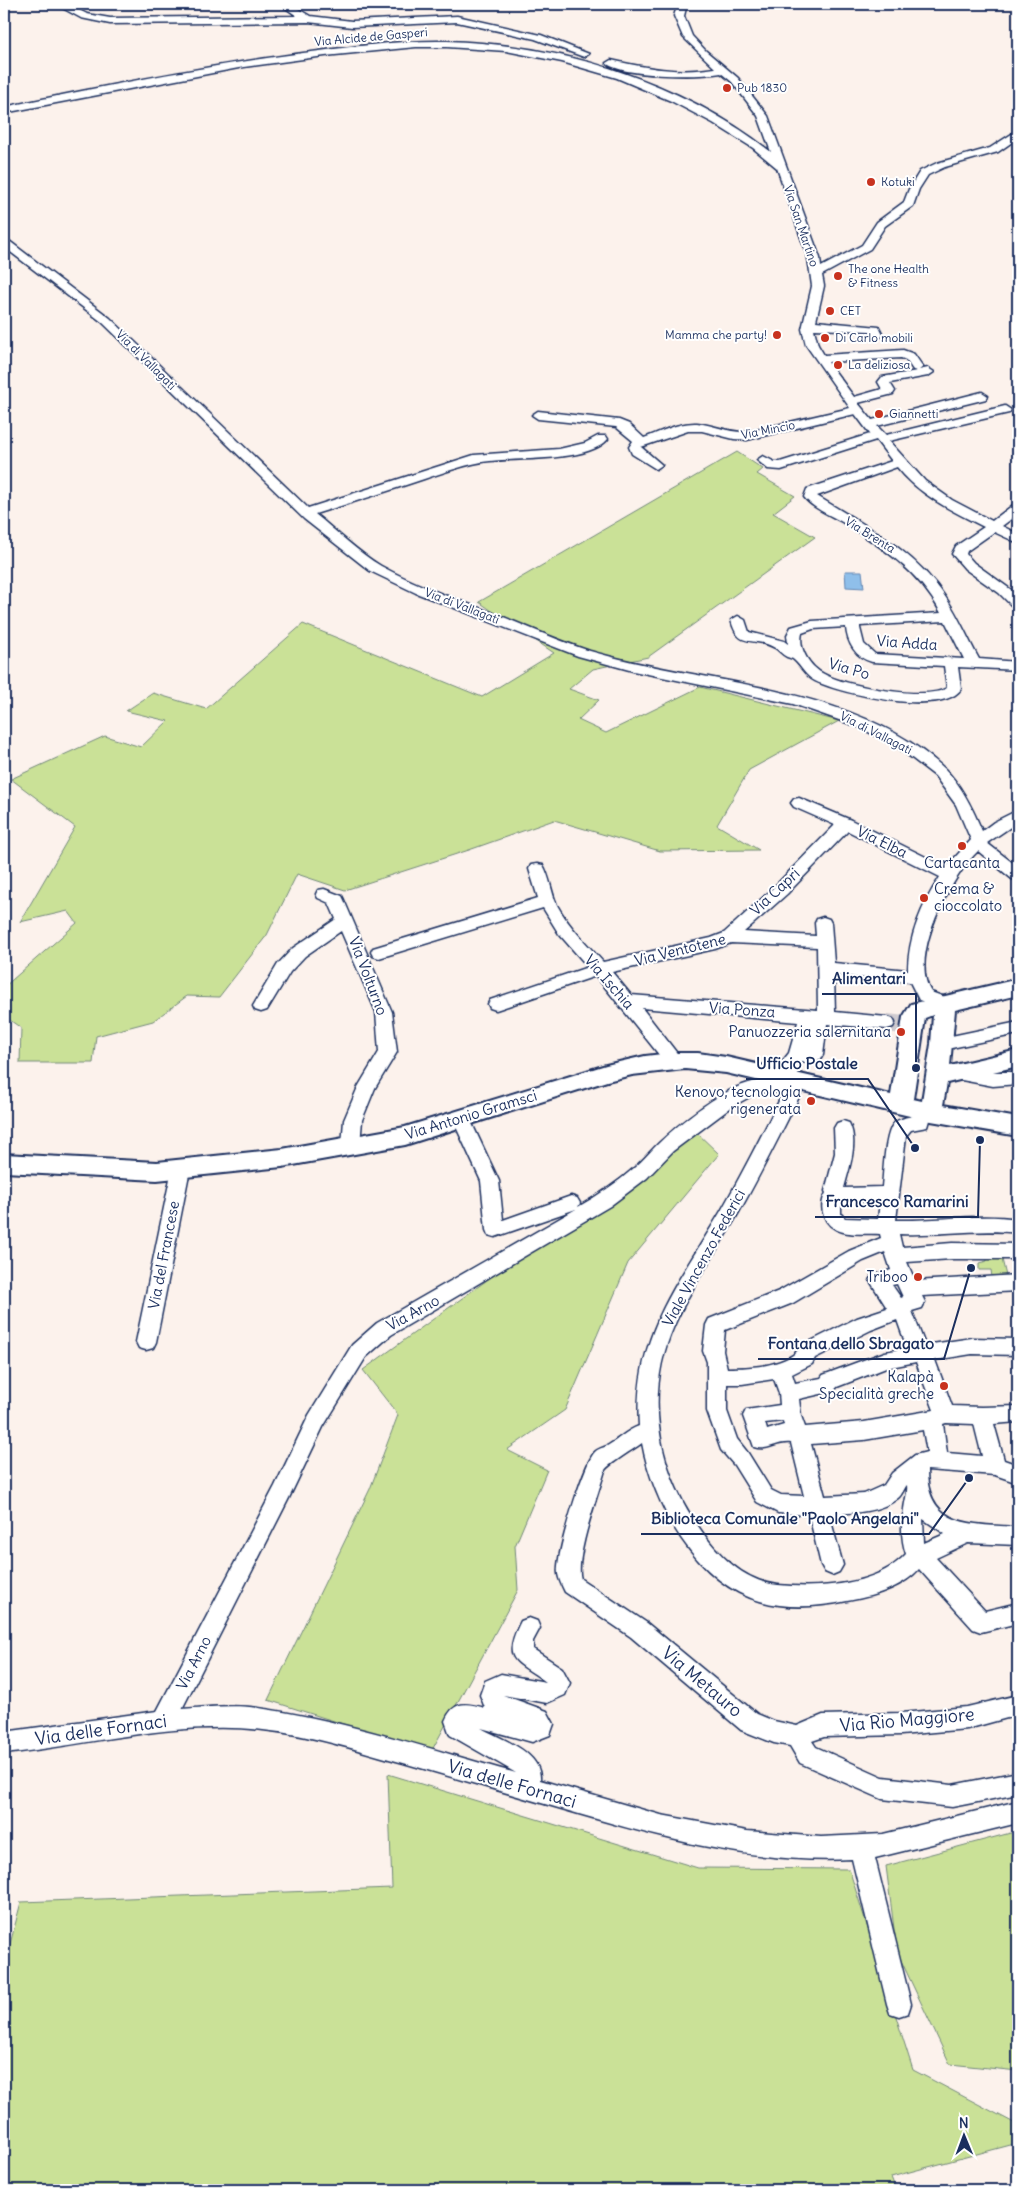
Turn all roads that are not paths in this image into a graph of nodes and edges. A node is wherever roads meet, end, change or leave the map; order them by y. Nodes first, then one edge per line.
1 (60, 4) edge
2 (284, 4) edge
3 (682, 4) edge
4 (308, 19) junction
5 (724, 70) junction
6 (4, 110) edge
7 (762, 114) junction
8 (753, 131) junction
9 (1018, 133) edge
10 (770, 136) junction
11 (780, 166) junction
12 (4, 242) edge
13 (817, 273) junction
14 (808, 324) junction
15 (877, 335) dead end
16 (878, 356) junction
17 (820, 359) junction
18 (892, 374) dead end
19 (982, 396) dead end
20 (854, 405) junction
21 (1005, 410) dead end
22 (538, 415) dead end
23 (871, 424) junction
24 (881, 437) junction
25 (602, 439) dead end
26 (636, 444) junction
27 (763, 460) dead end
28 (900, 462) junction
29 (656, 465) dead end
30 (1018, 508) edge
31 (306, 513) junction
32 (993, 526) junction
33 (1018, 539) edge
34 (1018, 604) edge
35 (949, 617) junction
36 (738, 620) dead end
37 (852, 623) junction
38 (799, 656) junction
39 (950, 662) junction
40 (974, 664) junction
41 (1018, 666) edge
42 (799, 803) dead end
43 (1017, 818) edge
44 (846, 824) junction
45 (978, 842) junction
46 (821, 848) joint
47 (536, 869) dead end
48 (949, 874) junction
49 (1018, 875) edge
50 (324, 894) dead end
51 (546, 901) junction
52 (345, 921) junction
53 (823, 923) dead end
54 (730, 937) junction
55 (825, 942) junction
56 (379, 952) dead end
57 (827, 968) junction
58 (600, 969) junction
59 (917, 977) junction
60 (1018, 987) edge
61 (626, 1001) junction
62 (944, 1003) junction
63 (496, 1004) dead end
64 (261, 1006) dead end
65 (818, 1016) junction
66 (901, 1025) junction
67 (1018, 1028) edge
68 (942, 1044) junction
69 (1018, 1058) edge
70 (674, 1062) junction
71 (947, 1075) junction
72 (1018, 1078) edge
73 (993, 1079) junction
74 (791, 1082) junction
75 (1018, 1091) edge
76 (901, 1104) junction
77 (927, 1111) junction
78 (461, 1118) junction
79 (1018, 1127) edge
80 (843, 1128) dead end
81 (351, 1145) junction
82 (4, 1163) edge
83 (181, 1169) junction
84 (889, 1194) junction
85 (836, 1195) junction
86 (571, 1203) dead end
87 (1018, 1226) edge
88 (892, 1241) junction
89 (1018, 1252) edge
90 (1018, 1283) edge
91 (904, 1295) junction
92 (146, 1342) dead end
93 (1018, 1347) edge
94 (923, 1354) junction
95 (781, 1370) junction
96 (717, 1376) junction
97 (790, 1402) junction
98 (1018, 1414) edge
99 (940, 1415) junction
100 (982, 1416) junction
101 (650, 1431) junction
102 (799, 1436) junction
103 (761, 1440) junction
104 (732, 1450) junction
105 (938, 1461) junction
106 (917, 1466) junction
107 (995, 1466) junction
108 (1018, 1474) edge
109 (918, 1492) junction
110 (816, 1504) junction
111 (967, 1534) junction
112 (1018, 1536) edge
113 (918, 1556) junction
114 (832, 1565) dead end
115 (1018, 1613) edge
116 (528, 1628) dead end
117 (1018, 1705) edge
118 (164, 1721) junction
119 (797, 1737) junction
120 (4, 1743) edge
121 (1018, 1783) edge
122 (528, 1788) junction
123 (1018, 1812) edge
124 (861, 1848) junction
125 (900, 2004) dead end

1 - 4 street
2 - 4 street
3 - 5 street, Via San Martino
4 - 5 street
5 - 7 street, Via San Martino
6 - 8 street, Via Alcide de Gasperi
7 - 8 street
7 - 10 street, Via San Martino
8 - 10 street
8 - 11 street, Via Alcide de Gasperi
9 - 13 street
10 - 11 street, Via San Martino
11 - 13 street, Via San Martino
12 - 31 street, Via di Vallagati
13 - 14 street, Via San Martino
14 - 15 street
14 - 17 street, Via San Martino
16 - 17 street
16 - 18 street
16 - 20 street, Via Mincio
17 - 20 street, Via San Martino
19 - 23 street
20 - 23 street, Via San Martino
20 - 26 street, Via Mincio
21 - 24 street
22 - 26 street
23 - 24 street, Via San Martino
24 - 27 street
24 - 28 street, Via San Martino
25 - 31 street
26 - 29 street
28 - 32 street, Via San Martino
28 - 35 street, Via Brenta
30 - 32 street
31 - 45 street, Via di Vallagati
32 - 33 street, Via San Martino
32 - 34 street
35 - 37 street, Via Adda
35 - 40 street, Via Brenta
36 - 38 street
37 - 38 street
37 - 39 street, Via Adda
38 - 39 street, Via Po
39 - 40 street, Via Adda
40 - 41 street, Via Adda
42 - 44 street
43 - 45 street
44 - 46 street, Via Elba
44 - 48 street, Via Elba
45 - 48 street
45 - 49 street
46 - 54 street, Via Capri
47 - 51 street, Via Ischia
48 - 59 street
50 - 52 street
51 - 56 street
51 - 58 street, Via Ischia
52 - 64 street, Via Volturno
52 - 81 street, Via Volturno
53 - 55 street
54 - 55 street, Via Ventotene
54 - 58 street, Via Ventotene
55 - 57 street
57 - 59 street
57 - 65 street
58 - 61 street, Via Ischia
58 - 63 street, Via Ventotene
59 - 62 street
60 - 62 main road
61 - 65 street, Via Ponza
61 - 70 street, Via Ischia
62 - 66 main road
62 - 68 main road
65 - 66 street, Via Ponza
65 - 74 street, Viale Vincenzo Federici
66 - 76 main road
67 - 68 street
68 - 71 main road
69 - 71 main road
70 - 74 main road, Via Antonio Gramsci
70 - 78 main road, Via Antonio Gramsci
71 - 73 street
71 - 77 main road
72 - 73 street
73 - 75 street
74 - 76 main road, Via Antonio Gramsci
74 - 101 street, Viale Vincenzo Federici
74 - 118 street, Via Arno
76 - 77 main road, Via Antonio Gramsci
77 - 79 main road, Via Antonio Gramsci
77 - 84 street
78 - 81 main road, Via Antonio Gramsci
78 - 86 street
80 - 85 street
81 - 83 main road, Via Antonio Gramsci
82 - 83 main road, Via Antonio Gramsci
83 - 92 street, Via del Francese
84 - 85 street
84 - 88 street
85 - 88 street
87 - 88 street
88 - 89 street
88 - 91 street
88 - 96 street
90 - 91 street
91 - 94 street
91 - 95 street
93 - 94 street
94 - 97 street
94 - 99 street
95 - 96 street
95 - 97 street
96 - 104 street
97 - 102 street
97 - 103 street
98 - 100 street
99 - 100 street
99 - 102 street
99 - 105 street
100 - 107 street
101 - 113 street, Viale Vincenzo Federici
101 - 119 street, Via Metauro
102 - 103 street
102 - 110 street
103 - 104 street
104 - 110 street
105 - 106 street
105 - 107 street
106 - 109 street
106 - 110 street
107 - 108 street
109 - 111 street
109 - 113 street
110 - 114 street
111 - 112 street
111 - 113 street, Viale Vincenzo Federici
113 - 115 street
116 - 122 street
117 - 119 street, Via Rio Maggiore
118 - 120 street, Via delle Fornaci
118 - 122 street, Via delle Fornaci
119 - 121 street
122 - 124 street, Via delle Fornaci
123 - 124 street, Via delle Fornaci
124 - 125 street

